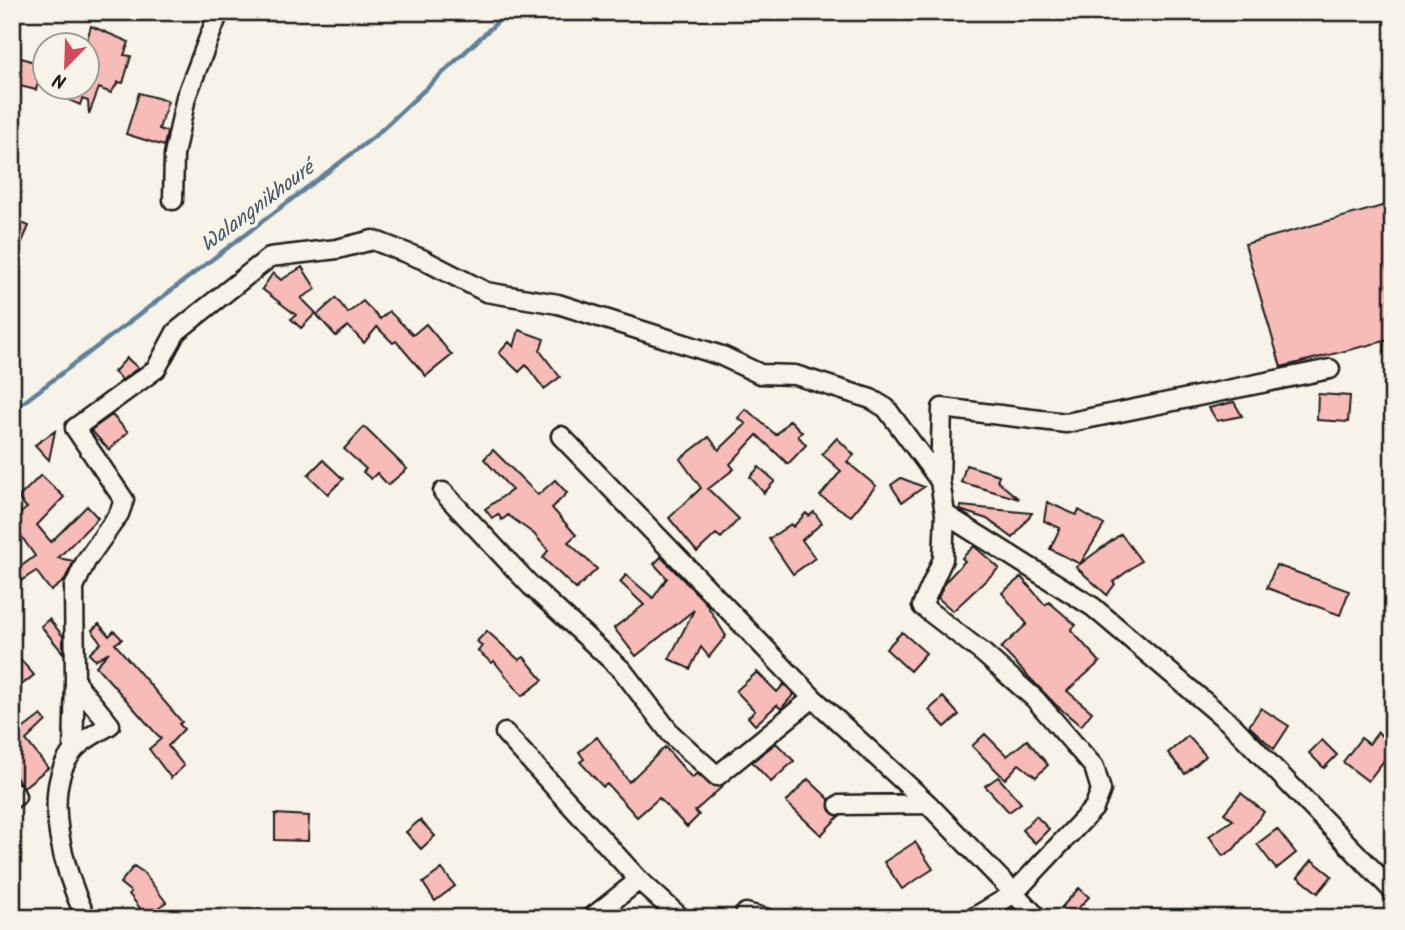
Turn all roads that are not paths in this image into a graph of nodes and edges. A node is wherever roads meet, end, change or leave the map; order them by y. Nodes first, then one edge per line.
1 (219, 12) edge
2 (173, 200) dead end
3 (1330, 369) dead end
4 (561, 436) dead end
5 (940, 481) junction
6 (443, 492) dead end
7 (945, 514) junction
8 (75, 682) junction
9 (813, 698) junction
10 (505, 733) dead end
11 (74, 750) junction
12 (12, 791) edge
13 (12, 799) edge
14 (928, 804) junction
15 (839, 805) dead end
16 (639, 880) junction
17 (1393, 891) edge
18 (1013, 894) junction
19 (746, 913) dead end
20 (86, 918) edge
21 (591, 918) edge
22 (681, 918) edge
23 (765, 918) edge
24 (973, 918) edge
25 (1038, 918) edge

1 - 2 street
3 - 5 street
4 - 9 street
5 - 7 street
5 - 8 street
6 - 9 street
7 - 17 street
7 - 18 street
8 - 11 street
8 - 11 street
9 - 14 street
10 - 16 street
11 - 20 street
12 - 13 street
14 - 15 street
14 - 18 street
16 - 21 street
16 - 22 street
18 - 24 street
18 - 25 street
19 - 23 street

